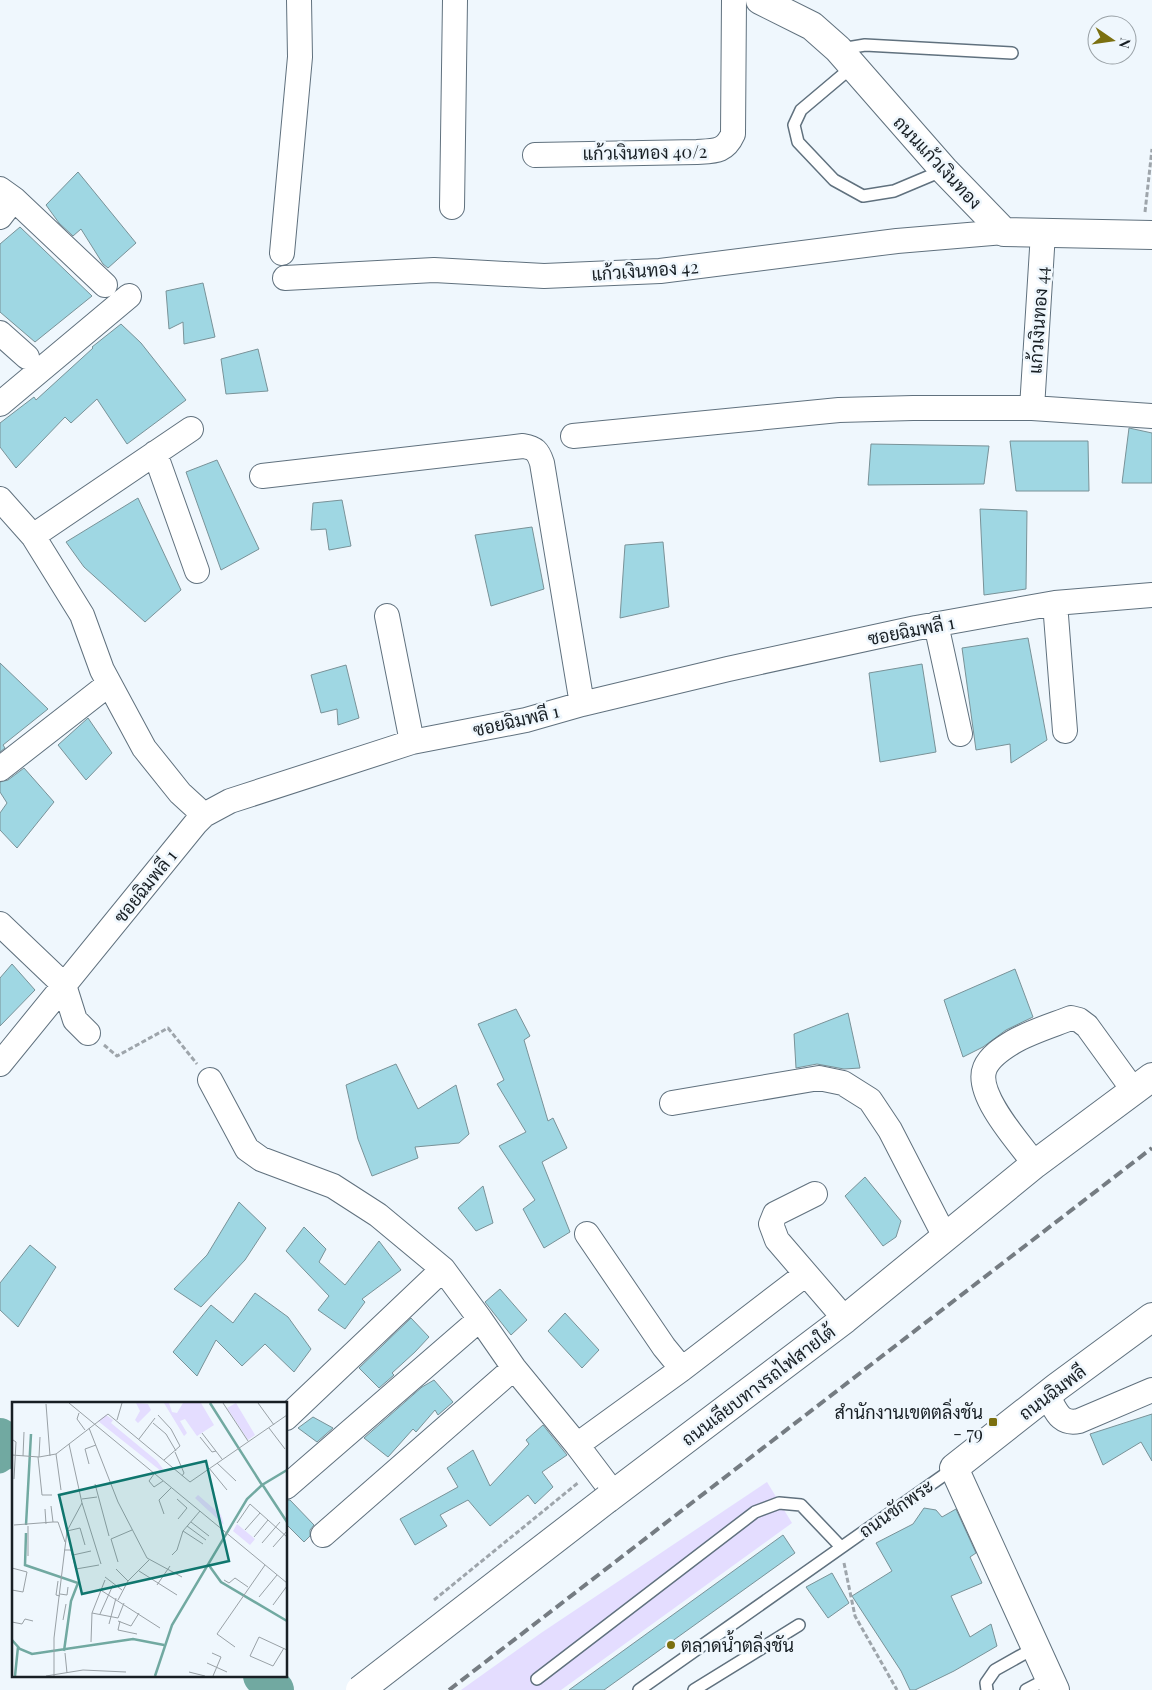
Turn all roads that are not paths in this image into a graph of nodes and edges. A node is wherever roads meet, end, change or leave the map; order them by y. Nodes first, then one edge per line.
1 (299, 0) edge
2 (455, 0) edge
3 (734, 0) edge
4 (760, 0) edge
5 (1012, 53) dead end
6 (845, 58) junction
7 (535, 154) dead end
8 (944, 170) junction
9 (5, 202) edge
10 (452, 207) dead end
11 (1004, 232) junction
12 (1043, 233) junction
13 (1147, 235) edge
14 (282, 253) dead end
15 (285, 278) dead end
16 (105, 285) dead end
17 (129, 296) dead end
18 (0, 333) edge
19 (27, 357) dead end
20 (0, 404) edge
21 (1032, 408) junction
22 (1152, 416) edge
23 (191, 429) dead end
24 (574, 436) dead end
25 (155, 453) junction
26 (262, 476) dead end
27 (0, 499) edge
28 (33, 536) junction
29 (197, 571) dead end
30 (1152, 595) edge
31 (1055, 603) junction
32 (387, 616) dead end
33 (936, 624) junction
34 (109, 684) junction
35 (582, 704) junction
36 (1065, 731) dead end
37 (960, 734) dead end
38 (412, 742) junction
39 (0, 769) edge
40 (204, 815) junction
41 (0, 924) edge
42 (64, 984) junction
43 (88, 1033) road end
44 (0, 1064) edge
45 (210, 1080) road end
46 (1143, 1084) edge
47 (672, 1103) dead end
48 (1035, 1164) junction
49 (815, 1194) dead end
50 (587, 1234) dead end
51 (946, 1237) junction
52 (443, 1269) junction
53 (806, 1274) junction
54 (1152, 1317) edge
55 (480, 1319) junction
56 (845, 1319) junction
57 (514, 1368) junction
58 (682, 1369) junction
59 (1152, 1390) edge
60 (1048, 1395) junction
61 (288, 1416) edge
62 (577, 1445) junction
63 (954, 1468) junction
64 (288, 1486) edge
65 (611, 1497) junction
66 (323, 1535) dead end
67 (841, 1547) junction
68 (799, 1625) dead end
69 (1036, 1648) junction
70 (537, 1679) dead end
71 (1044, 1686) edge
72 (360, 1690) edge
73 (639, 1690) edge
74 (694, 1690) edge
75 (987, 1690) edge

1 - 14 street
2 - 10 street
3 - 7 street, แก้วเงินทอง 40/2
4 - 6 main road, ถนนแก้วเงินทอง
5 - 6 lane
6 - 8 main road, ถนนแก้วเงินทอง
6 - 8 lane
8 - 11 main road, ถนนแก้วเงินทอง
9 - 16 street
11 - 12 main road
11 - 15 street, แก้วเงินทอง 42
12 - 13 main road
12 - 21 street, แก้วเงินทอง 44
17 - 20 street
18 - 19 street
21 - 22 street
21 - 24 street
23 - 25 street
25 - 28 street
25 - 29 street
26 - 35 street
27 - 28 street
28 - 34 street
30 - 31 street, ซอยฉิมพลี 1
31 - 33 street, ซอยฉิมพลี 1
31 - 36 street
32 - 38 street
33 - 35 street, ซอยฉิมพลี 1
33 - 37 street
34 - 39 street
34 - 40 street
35 - 38 street, ซอยฉิมพลี 1
38 - 40 street, ซอยฉิมพลี 1
40 - 42 street, ซอยฉิมพลี 1
41 - 42 street
42 - 43 street
42 - 44 street, ซอยฉิมพลี 1
45 - 52 street
46 - 48 main road, ถนนเลียบทางรถไฟสายใต้
46 - 48 street
47 - 51 street
48 - 51 main road, ถนนเลียบทางรถไฟสายใต้
49 - 53 street
50 - 58 street
51 - 56 main road, ถนนเลียบทางรถไฟสายใต้
52 - 55 street
52 - 61 street
53 - 56 street
53 - 58 street
54 - 60 main road, ถนนฉิมพลี
55 - 57 street
55 - 64 street
56 - 65 main road, ถนนเลียบทางรถไฟสายใต้
57 - 62 street
57 - 66 street
58 - 62 street
59 - 60 street
60 - 63 main road, ถนนฉิมพลี
62 - 65 street
63 - 67 lane, ถนนชักพระ
63 - 69 main road, ถนนชักพระ
65 - 72 main road, ถนนเลียบทางรถไฟสายใต้, bridge
67 - 70 lane
67 - 73 lane, ถนนชักพระ
68 - 74 lane
69 - 71 main road, ถนนชักพระ
69 - 75 lane

